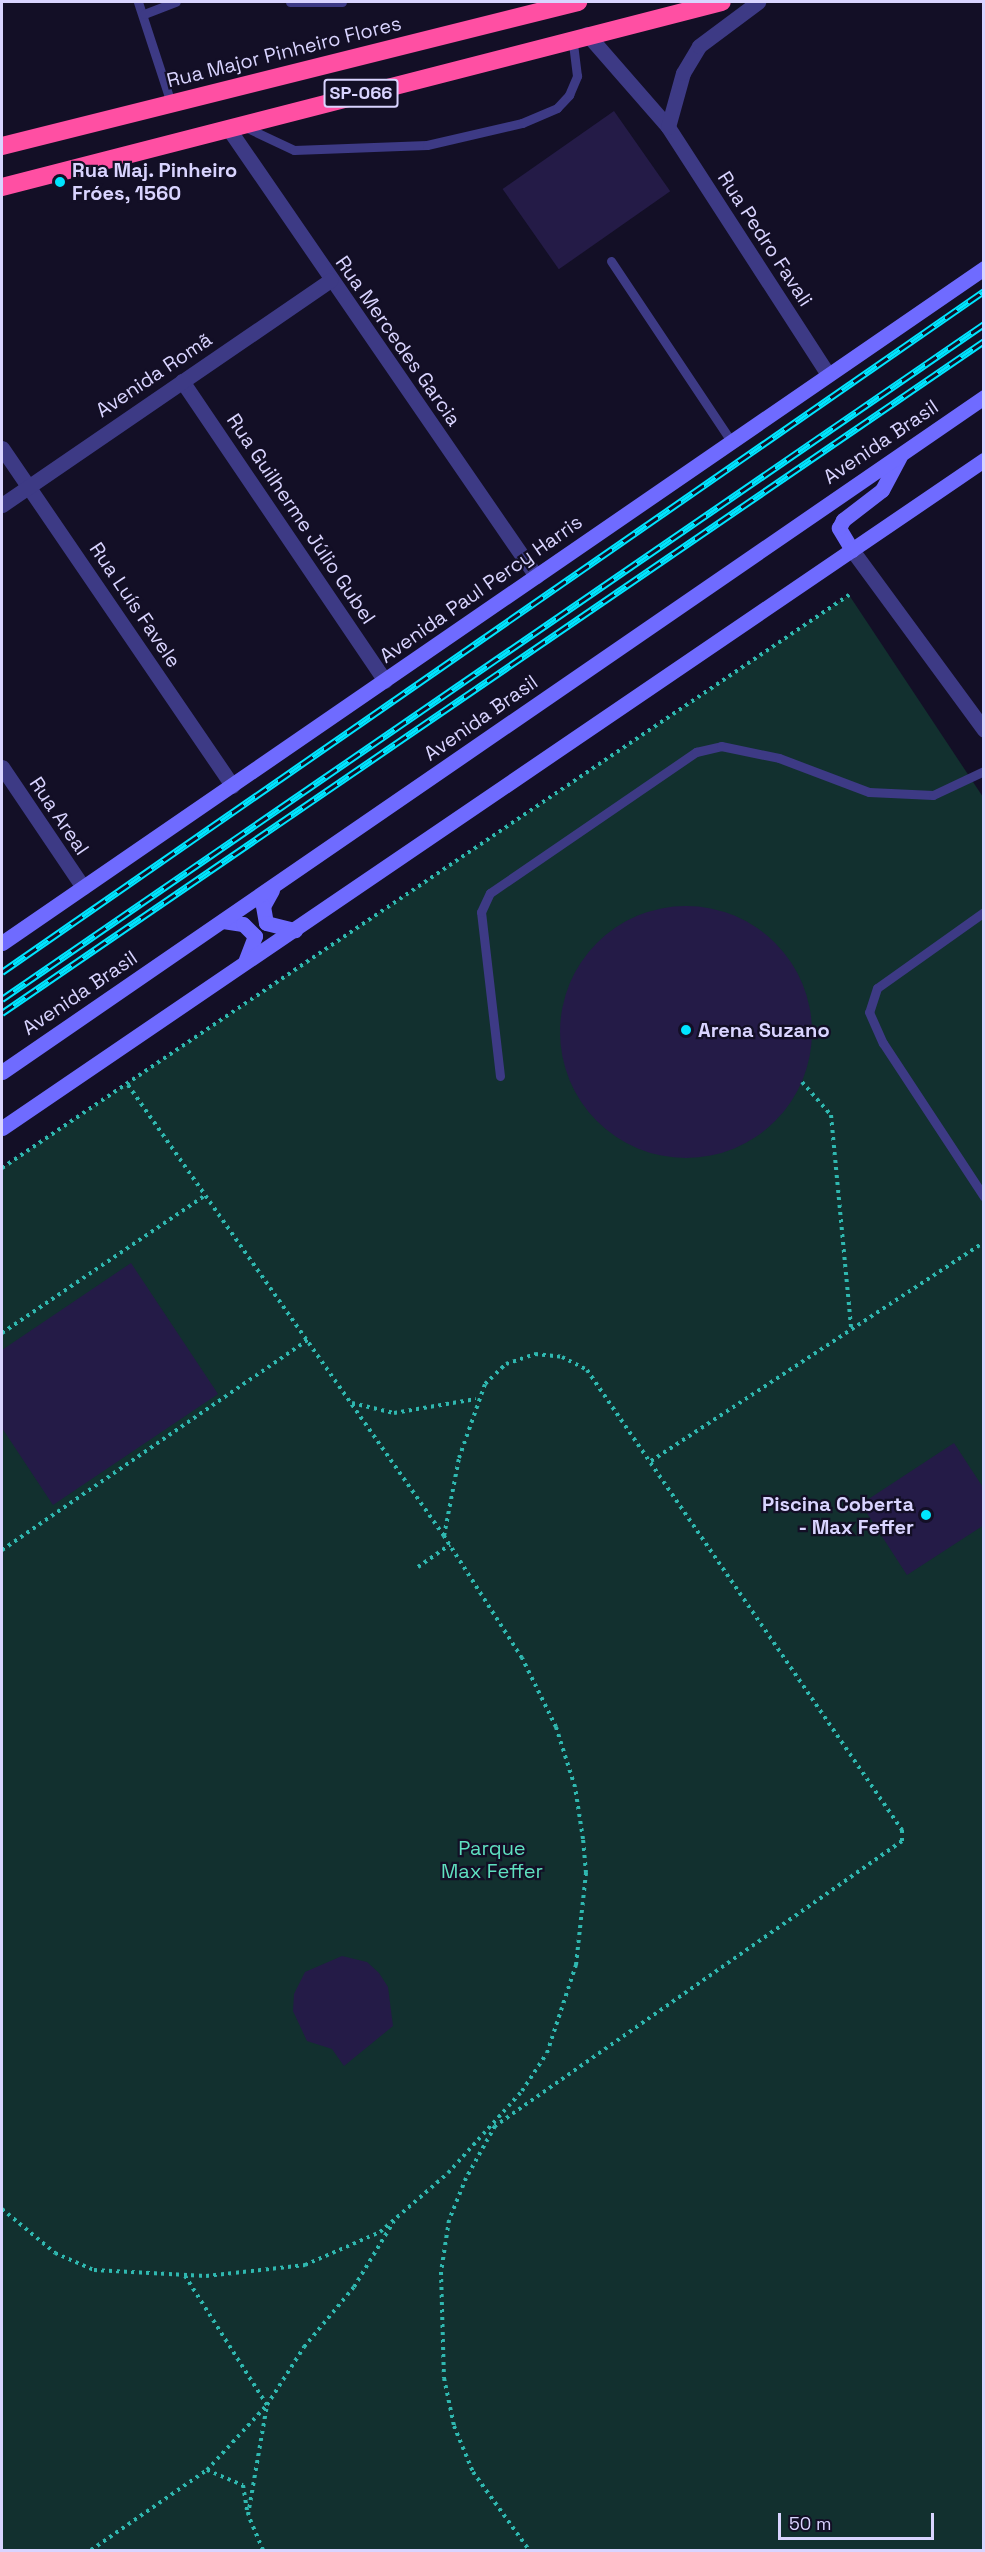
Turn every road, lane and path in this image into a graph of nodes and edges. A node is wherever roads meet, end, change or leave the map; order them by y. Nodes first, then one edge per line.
1 (138, 2) edge
2 (176, 2) edge
3 (290, 2) edge
4 (342, 2) edge
5 (578, 2) edge
6 (722, 2) edge
7 (758, 2) edge
8 (144, 14) junction
9 (580, 36) junction
10 (171, 103) junction
11 (235, 126) junction
12 (668, 127) junction
13 (2, 146) edge
14 (2, 187) edge
15 (611, 261) dead end
16 (984, 268) edge
17 (330, 280) junction
18 (828, 375) junction
19 (182, 381) junction
20 (984, 397) edge
21 (731, 441) junction
22 (2, 448) edge
23 (900, 456) junction
24 (984, 460) edge
25 (28, 487) junction
26 (2, 505) edge
27 (852, 550) junction
28 (536, 576) junction
29 (849, 595) dead end
30 (385, 681) junction
31 (984, 730) edge
32 (2, 767) edge
33 (984, 771) edge
34 (233, 786) junction
35 (82, 887) junction
36 (273, 888) junction
37 (984, 912) edge
38 (223, 921) junction
39 (295, 930) junction
40 (2, 943) edge
41 (241, 967) junction
42 (2, 1072) edge
43 (500, 1076) dead end
44 (802, 1082) dead end
45 (128, 1085) junction
46 (2, 1128) edge
47 (2, 1168) edge
48 (204, 1196) junction
49 (984, 1197) edge
50 (984, 1242) edge
51 (852, 1329) junction
52 (2, 1333) edge
53 (308, 1340) junction
54 (477, 1399) junction
55 (351, 1403) junction
56 (651, 1461) junction
57 (444, 1536) junction
58 (450, 1545) junction
59 (2, 1550) edge
60 (418, 1567) dead end
61 (495, 2126) junction
62 (2, 2209) edge
63 (396, 2219) junction
64 (184, 2276) junction
65 (267, 2405) junction
66 (207, 2470) junction
67 (248, 2515) junction
68 (91, 2550) edge
69 (263, 2550) edge
70 (529, 2550) edge

1 - 8 lane
2 - 8 lane
3 - 4 lane
5 - 10 highway, Rua Major Pinheiro Flores / SP-066
6 - 9 highway, SP-066
7 - 12 street
8 - 10 lane
9 - 11 highway, SP-066
9 - 11 lane
9 - 12 street, Rua Pedro Favali
10 - 13 highway, Rua Major Pinheiro Flores / SP-066
11 - 14 highway, SP-066
11 - 17 street, Rua Mercedes Garcia
12 - 18 street, Rua Pedro Favali
15 - 21 lane
16 - 18 main road, Avenida Paul Percy Harris
17 - 19 street, Avenida Romã
17 - 28 street, Rua Mercedes Garcia
18 - 21 main road, Avenida Paul Percy Harris
19 - 25 street, Avenida Romã
19 - 30 street, Rua Guilherme Júlio Gubel
20 - 23 main road, Avenida Brasil
21 - 28 main road, Avenida Paul Percy Harris
22 - 25 street, Rua Luís Favele
23 - 27 main road
23 - 36 main road, Avenida Brasil
24 - 27 main road
25 - 26 street, Avenida Romã
25 - 34 street, Rua Luís Favele
27 - 31 street
27 - 39 main road
28 - 30 main road, Avenida Paul Percy Harris
29 - 45 path
30 - 34 main road, Avenida Paul Percy Harris
32 - 35 street, Rua Areal
33 - 43 lane
34 - 35 main road, Avenida Paul Percy Harris
35 - 40 main road, Avenida Paul Percy Harris
36 - 38 main road, Avenida Brasil
36 - 39 main road
37 - 49 lane
38 - 41 main road
38 - 42 main road, Avenida Brasil
39 - 41 main road
41 - 46 main road
44 - 51 path
45 - 47 path
45 - 48 path
48 - 52 path
48 - 53 path
50 - 51 path
51 - 56 path
53 - 55 path
53 - 59 path
54 - 55 path
54 - 56 path
54 - 57 path
55 - 57 path
56 - 61 path
57 - 58 path
58 - 60 path
58 - 61 path
61 - 63 path
61 - 70 path
62 - 64 path
63 - 64 path
63 - 65 path
64 - 65 path
65 - 66 path
65 - 67 path
66 - 67 path
66 - 68 path
67 - 69 path

